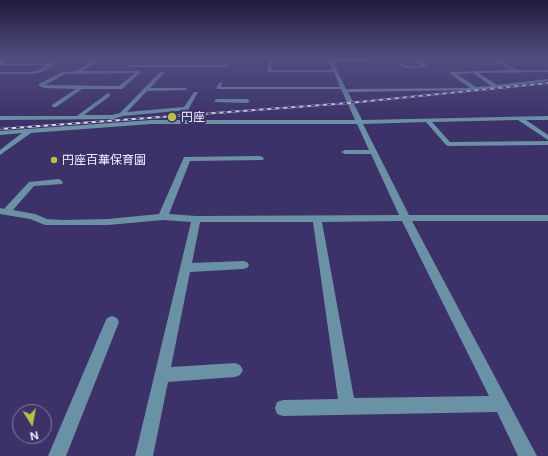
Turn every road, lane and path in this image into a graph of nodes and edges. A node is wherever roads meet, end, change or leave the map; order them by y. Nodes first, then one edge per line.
1 (52, 79) edge
2 (131, 79) edge
3 (156, 79) edge
4 (339, 79) edge
5 (461, 79) edge
6 (485, 79) edge
7 (548, 80) edge
8 (90, 82) dead end
9 (220, 82) dead end
10 (497, 87) junction
11 (83, 88) junction
12 (249, 88) junction
13 (185, 89) dead end
14 (475, 89) junction
15 (146, 90) junction
16 (343, 90) junction
17 (196, 93) dead end
18 (108, 95) dead end
19 (217, 101) dead end
20 (54, 106) dead end
21 (122, 114) junction
22 (80, 116) junction
23 (0, 118) edge
24 (545, 118) edge
25 (520, 119) junction
26 (427, 120) junction
27 (360, 122) junction
28 (548, 122) edge
29 (29, 131) junction
30 (0, 133) edge
31 (548, 138) edge
32 (548, 143) edge
33 (0, 152) edge
34 (345, 152) dead end
35 (373, 152) junction
36 (260, 158) dead end
37 (59, 182) dead end
38 (3, 211) edge
39 (163, 217) junction
40 (317, 218) junction
41 (405, 218) junction
42 (548, 218) edge
43 (196, 219) junction
44 (243, 265) dead end
45 (185, 268) junction
46 (112, 322) dead end
47 (236, 370) dead end
48 (162, 375) junction
49 (500, 404) junction
50 (347, 406) junction
51 (283, 408) dead end
52 (57, 456) edge
53 (144, 456) edge
54 (528, 456) edge

1 - 11 street
2 - 11 street
3 - 15 street
4 - 16 street
5 - 14 street
6 - 10 street
7 - 10 street
8 - 11 street
9 - 12 street
10 - 14 street
11 - 20 street
12 - 16 street
12 - 19 street
13 - 15 street
14 - 16 street
15 - 21 street
16 - 27 street
17 - 21 street
18 - 22 street
21 - 22 street
22 - 23 street
24 - 25 street
24 - 28 street
25 - 26 street
25 - 31 street
26 - 27 street
26 - 32 street
27 - 29 street
27 - 35 street
29 - 30 street
29 - 33 street
34 - 35 street
35 - 41 street
36 - 39 street
37 - 38 street
38 - 39 street
39 - 43 street
40 - 41 street
40 - 43 street
40 - 50 street
41 - 42 street
41 - 49 street
43 - 45 street
44 - 45 street
45 - 48 street
46 - 52 street
47 - 48 street
48 - 53 street
49 - 50 street
49 - 54 street
50 - 51 street

